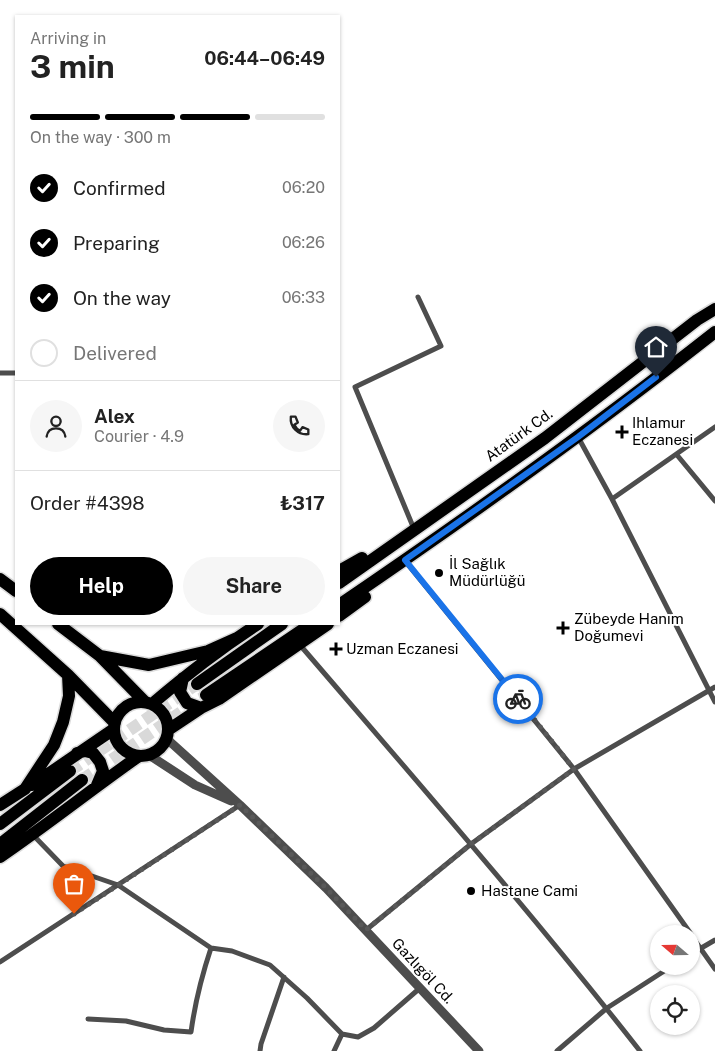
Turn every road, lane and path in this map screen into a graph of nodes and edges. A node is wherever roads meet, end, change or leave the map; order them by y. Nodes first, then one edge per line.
1 (418, 297) dead end
2 (715, 303) edge
3 (715, 309) edge
4 (697, 320) junction
5 (715, 333) edge
6 (0, 373) edge
7 (15, 373) edge
8 (715, 428) edge
9 (578, 437) junction
10 (677, 455) junction
11 (612, 499) junction
12 (715, 501) edge
13 (414, 529) junction
14 (405, 560) junction
15 (340, 570) edge
16 (0, 579) edge
17 (340, 582) edge
18 (15, 591) edge
19 (340, 604) edge
20 (0, 614) edge
21 (340, 615) edge
22 (59, 625) edge
23 (256, 625) edge
24 (281, 625) edge
25 (310, 625) edge
26 (327, 625) edge
27 (237, 638) junction
28 (300, 644) junction
29 (100, 656) junction
30 (68, 675) junction
31 (183, 678) junction
32 (197, 684) tunnel mouth
33 (712, 689) edge
34 (206, 695) tunnel mouth
35 (715, 702) edge
36 (149, 703) junction
37 (201, 708) junction
38 (115, 726) junction
39 (167, 734) junction
40 (77, 753) junction
41 (144, 755) junction
42 (574, 769) junction
43 (70, 772) tunnel mouth
44 (82, 780) tunnel mouth
45 (97, 785) junction
46 (25, 789) junction
47 (0, 805) edge
48 (240, 805) junction
49 (0, 824) edge
50 (32, 835) junction
51 (0, 844) edge
52 (471, 844) junction
53 (0, 857) edge
54 (118, 885) junction
55 (685, 925) edge
56 (366, 930) junction
57 (715, 940) edge
58 (210, 948) junction
59 (701, 948) joint
60 (0, 962) edge
61 (715, 969) edge
62 (658, 975) edge
63 (284, 977) junction
64 (420, 988) junction
65 (607, 1008) junction
66 (88, 1019) dead end
67 (342, 1034) junction
68 (260, 1051) edge
69 (334, 1051) edge
70 (479, 1051) edge
71 (557, 1051) edge
72 (640, 1051) edge

1 - 13 street
2 - 4 main road
3 - 4 main road, Atatürk Cd.
4 - 13 main road, Atatürk Cd.
5 - 9 main road
6 - 7 street
8 - 10 street
9 - 11 street
9 - 14 main road
10 - 11 street
10 - 12 street
11 - 33 street
13 - 15 main road
13 - 17 main road, Atatürk Cd.
14 - 19 main road
14 - 21 main road
14 - 42 street
16 - 18 main road
20 - 30 main road
22 - 29 main road
23 - 27 main road
24 - 32 main road
25 - 34 main road
26 - 28 main road
27 - 29 main road
27 - 31 main road
28 - 37 main road
28 - 52 street
29 - 36 main road
30 - 38 main road
30 - 46 main road
31 - 36 main road
31 - 37 main road
33 - 35 street
33 - 42 street
36 - 38 main road
36 - 39 main road
37 - 39 main road
38 - 40 main road
38 - 41 main road
39 - 41 main road
39 - 48 street, Gazlıgöl Cd.
40 - 45 main road
40 - 46 main road
41 - 45 main road
41 - 48 street, Gazlıgöl Cd.
42 - 52 street
42 - 55 street
43 - 49 main road
44 - 51 main road
45 - 50 main road
46 - 47 main road
48 - 54 street
48 - 56 street, Gazlıgöl Cd.
50 - 53 main road
50 - 54 street
52 - 56 street
52 - 65 street
54 - 58 street
54 - 60 street
56 - 64 street, Gazlıgöl Cd.
57 - 59 street
58 - 63 street
58 - 66 street
59 - 61 street
62 - 65 street
63 - 67 street
63 - 68 street
64 - 67 street
64 - 70 street, Gazlıgöl Cd.
65 - 71 street
65 - 72 street
67 - 69 street

